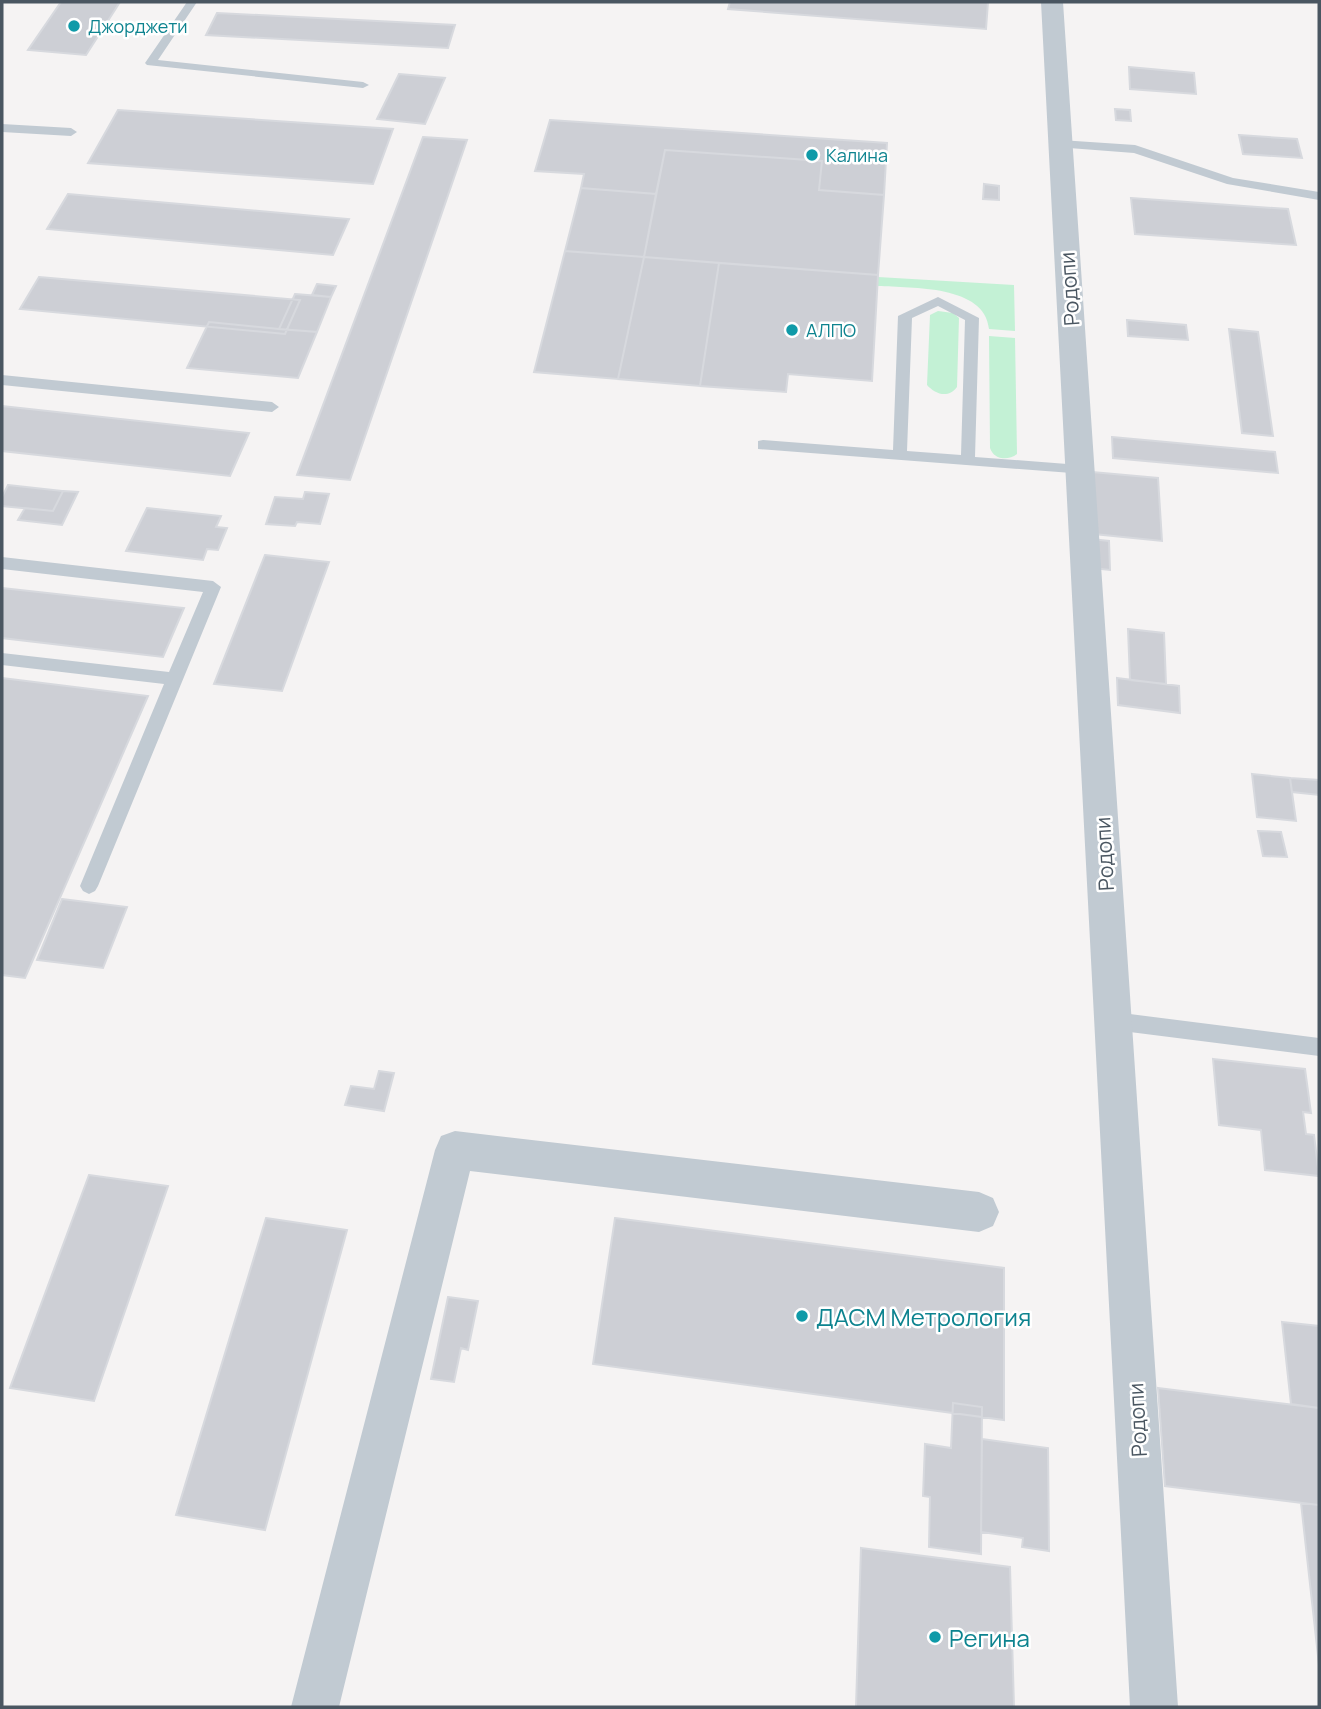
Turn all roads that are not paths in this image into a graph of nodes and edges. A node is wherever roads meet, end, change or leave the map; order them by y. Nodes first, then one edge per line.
1 (192, 2) edge
2 (1052, 2) edge
3 (363, 85) dead end
4 (2, 128) edge
5 (71, 132) dead end
6 (1060, 144) junction
7 (1319, 196) edge
8 (2, 380) edge
9 (272, 407) dead end
10 (763, 445) dead end
11 (900, 456) junction
12 (968, 461) junction
13 (1080, 470) junction
14 (2, 564) edge
15 (2, 659) edge
16 (174, 679) junction
17 (89, 886) dead end
18 (1114, 1021) junction
19 (1319, 1047) edge
20 (979, 1212) dead end
21 (315, 1707) edge
22 (1154, 1707) edge

1 - 3 lane
2 - 6 street, Родопи
4 - 5 lane
6 - 7 lane
6 - 13 street, Родопи
8 - 9 lane
10 - 11 lane
11 - 12 lane
11 - 12 lane
12 - 13 lane
13 - 18 street, Родопи
14 - 16 lane
15 - 16 lane
16 - 17 lane
18 - 19 lane
18 - 22 street, Родопи
20 - 21 street

